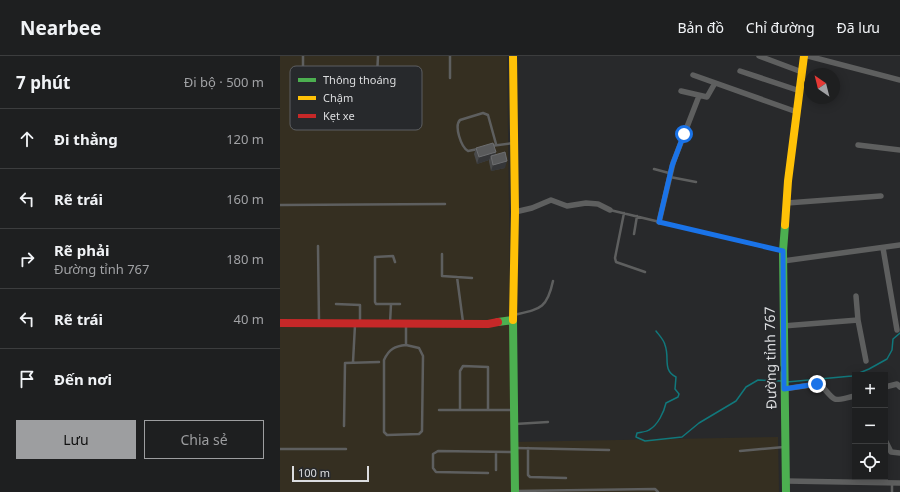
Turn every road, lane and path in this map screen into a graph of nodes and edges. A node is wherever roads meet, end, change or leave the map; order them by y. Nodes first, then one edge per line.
1 (378, 56) edge
2 (450, 56) edge
3 (514, 56) edge
4 (759, 56) edge
5 (804, 56) edge
6 (808, 56) edge
7 (378, 66) edge
8 (740, 71) dead end
9 (802, 72) junction
10 (693, 75) dead end
11 (450, 78) dead end
12 (900, 80) edge
13 (715, 83) junction
14 (681, 91) dead end
15 (800, 91) junction
16 (699, 96) junction
17 (797, 112) junction
18 (514, 143) junction
19 (496, 144) junction
20 (858, 145) dead end
21 (900, 150) edge
22 (654, 169) dead end
23 (669, 175) junction
24 (696, 182) dead end
25 (880, 196) dead end
26 (787, 203) junction
27 (445, 204) dead end
28 (280, 205) edge
29 (610, 210) joint
30 (515, 212) junction
31 (624, 213) junction
32 (637, 216) junction
33 (659, 222) junction
34 (634, 234) dead end
35 (900, 245) edge
36 (318, 246) dead end
37 (882, 248) junction
38 (783, 251) junction
39 (442, 254) dead end
40 (783, 261) junction
41 (395, 262) dead end
42 (645, 272) dead end
43 (457, 277) junction
44 (472, 278) dead end
45 (553, 281) dead end
46 (856, 296) dead end
47 (336, 304) dead end
48 (390, 304) junction
49 (400, 304) dead end
50 (513, 318) junction
51 (858, 320) junction
52 (280, 323) edge
53 (319, 323) junction
54 (358, 323) junction
55 (390, 324) junction
56 (406, 324) junction
57 (463, 324) junction
58 (783, 326) junction
59 (897, 330) dead end
60 (406, 345) junction
61 (866, 361) dead end
62 (353, 362) junction
63 (379, 362) dead end
64 (784, 384) junction
65 (888, 386) edge
66 (900, 387) edge
67 (852, 397) edge
68 (439, 410) dead end
69 (460, 410) junction
70 (488, 410) junction
71 (515, 410) junction
72 (548, 422) dead end
73 (515, 424) junction
74 (344, 426) dead end
75 (887, 444) edge
76 (785, 447) junction
77 (528, 448) junction
78 (280, 449) edge
79 (346, 450) dead end
80 (515, 450) junction
81 (609, 450) dead end
82 (740, 451) dead end
83 (496, 452) junction
84 (900, 453) edge
85 (496, 470) dead end
86 (488, 474) dead end
87 (566, 478) dead end
88 (786, 481) junction
89 (892, 483) junction
90 (900, 483) edge
91 (534, 491) edge
92 (558, 491) edge
93 (515, 492) edge
94 (658, 492) edge
95 (786, 492) edge
96 (892, 492) edge

1 - 7 lane
2 - 11 lane
3 - 18 street
4 - 9 street
5 - 9 street, Đường tỉnh 767
6 - 12 street
8 - 15 street
9 - 15 street, Đường tỉnh 767
10 - 13 street
13 - 16 street
13 - 17 street
14 - 16 street
15 - 17 street, Đường tỉnh 767
16 - 23 street
17 - 26 street, Đường tỉnh 767
18 - 19 lane
18 - 30 street
19 - 19 lane
20 - 21 street
22 - 23 lane
23 - 24 lane
23 - 33 street
25 - 26 street
26 - 38 street, Đường tỉnh 767
27 - 28 lane
29 - 30 street
29 - 31 lane
30 - 50 street
31 - 32 lane
31 - 42 lane
32 - 33 lane
32 - 34 lane
33 - 38 lane
35 - 37 street
36 - 53 lane
37 - 40 street
37 - 59 street
38 - 40 street, Đường tỉnh 767
39 - 43 lane
40 - 58 street, Đường tỉnh 767
41 - 48 lane
43 - 44 lane
43 - 57 lane
45 - 50 lane
46 - 51 street
47 - 54 lane
48 - 49 lane
48 - 55 lane
50 - 57 street
50 - 71 street
51 - 58 street
51 - 61 street
52 - 53 street
53 - 54 street
54 - 55 street
54 - 62 lane
55 - 56 street
56 - 57 street
56 - 60 lane
58 - 64 street, Đường tỉnh 767
60 - 60 lane
62 - 63 lane
62 - 74 lane
64 - 67 street
64 - 76 street, Đường tỉnh 767
65 - 66 street
68 - 69 lane
69 - 70 lane
69 - 70 lane
70 - 71 lane
71 - 73 street
72 - 73 lane
73 - 80 street
75 - 84 street
76 - 82 lane
76 - 88 street, Đường tỉnh 767
77 - 80 lane
77 - 81 lane
77 - 87 lane
78 - 79 lane
80 - 83 lane
80 - 93 street
83 - 85 lane
83 - 86 lane
88 - 89 street
88 - 95 street, Đường tỉnh 767
89 - 90 street
89 - 96 lane
91 - 92 lane
91 - 93 lane
92 - 94 lane

